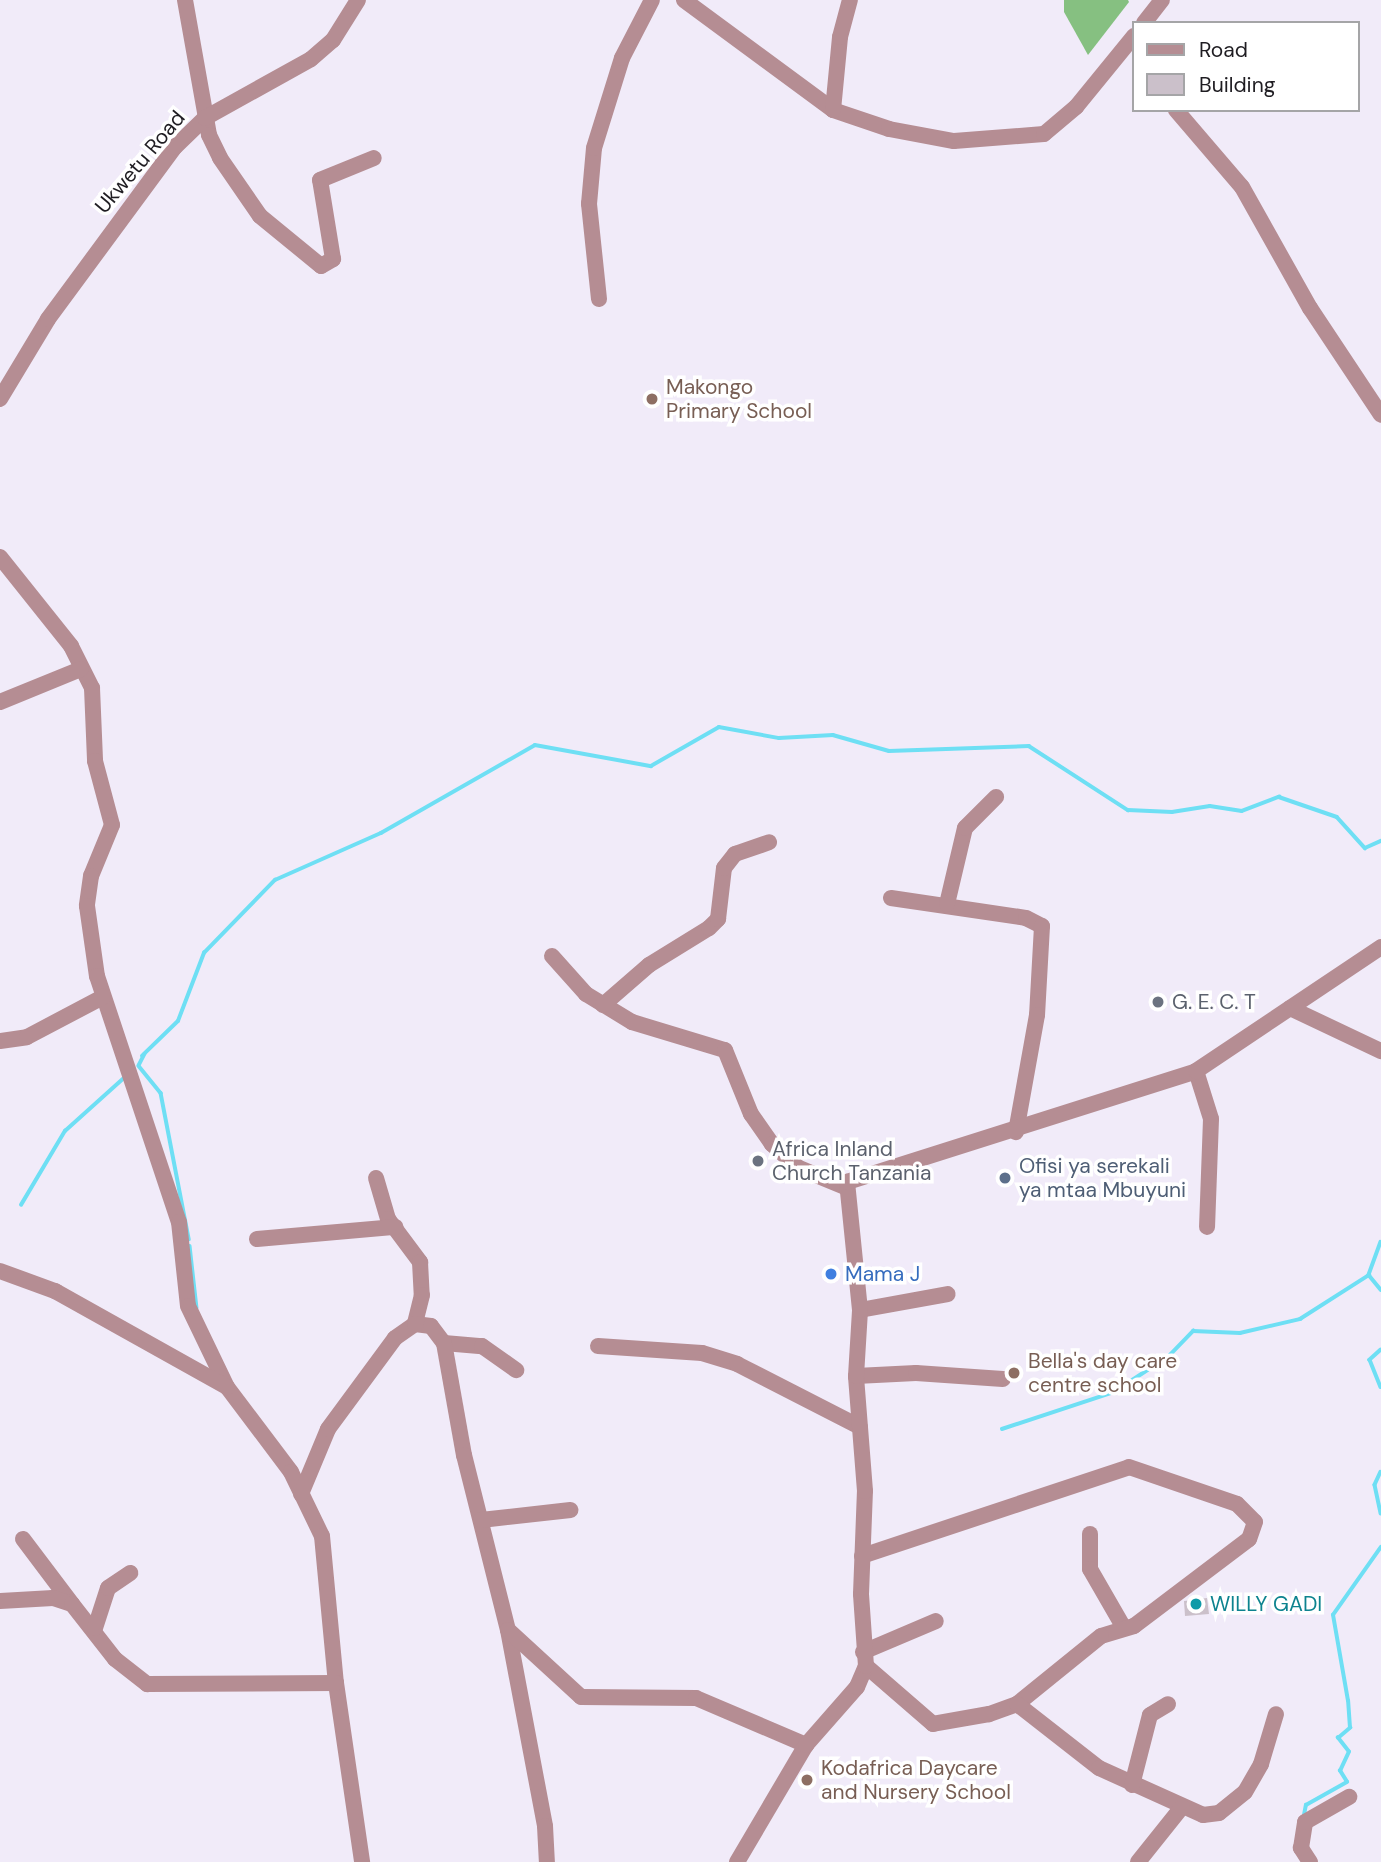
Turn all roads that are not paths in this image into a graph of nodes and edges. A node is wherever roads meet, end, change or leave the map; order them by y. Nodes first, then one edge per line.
1 (185, 0) edge
2 (358, 0) edge
3 (652, 0) edge
4 (684, 0) edge
5 (850, 0) edge
6 (1162, 0) edge
7 (1146, 21) edge
8 (1132, 43) edge
9 (832, 110) junction
10 (1178, 112) edge
11 (205, 118) junction
12 (373, 158) dead end
13 (599, 299) dead end
14 (0, 399) edge
15 (1381, 415) edge
16 (0, 557) edge
17 (81, 669) junction
18 (0, 702) edge
19 (996, 797) dead end
20 (769, 842) dead end
21 (891, 898) dead end
22 (947, 904) junction
23 (1381, 947) edge
24 (552, 956) dead end
25 (103, 996) junction
26 (603, 1006) junction
27 (1290, 1008) junction
28 (0, 1041) edge
29 (1381, 1051) edge
30 (1196, 1071) junction
31 (1016, 1132) junction
32 (376, 1178) dead end
33 (845, 1187) junction
34 (395, 1227) junction
35 (1207, 1227) dead end
36 (257, 1239) dead end
37 (0, 1271) edge
38 (948, 1294) dead end
39 (860, 1310) junction
40 (415, 1324) junction
41 (444, 1343) junction
42 (598, 1346) dead end
43 (516, 1370) dead end
44 (856, 1376) junction
45 (1003, 1379) dead end
46 (227, 1387) junction
47 (860, 1427) junction
48 (301, 1494) junction
49 (570, 1510) dead end
50 (481, 1520) junction
51 (1090, 1534) dead end
52 (23, 1538) dead end
53 (862, 1556) junction
54 (130, 1573) dead end
55 (0, 1601) edge
56 (72, 1604) junction
57 (936, 1621) dead end
58 (94, 1628) junction
59 (1124, 1628) junction
60 (508, 1630) junction
61 (865, 1659) junction
62 (336, 1683) junction
63 (1017, 1704) junction
64 (1168, 1704) dead end
65 (1276, 1714) dead end
66 (806, 1745) junction
67 (1132, 1785) junction
68 (1349, 1797) dead end
69 (1182, 1807) junction
70 (362, 1862) edge
71 (547, 1862) edge
72 (737, 1862) edge
73 (1138, 1862) edge
74 (1310, 1862) edge

1 - 11 street
2 - 11 street, Ukwetu Road
3 - 13 street
4 - 9 street
5 - 9 street
6 - 7 street
8 - 9 street
10 - 15 street
11 - 12 street
11 - 14 street, Ukwetu Road
16 - 17 street
17 - 18 street
17 - 25 street
19 - 22 street
20 - 26 street
21 - 22 street
22 - 31 street
23 - 27 street
24 - 26 street
25 - 28 street
25 - 46 street
26 - 33 street
27 - 29 street
27 - 30 street
30 - 31 street
30 - 35 street
31 - 33 street
32 - 34 street
33 - 39 street
34 - 36 street
34 - 40 street
37 - 46 street
38 - 39 street
39 - 44 street
40 - 41 street
40 - 48 street
41 - 43 street
41 - 50 street
42 - 47 street
44 - 45 street
44 - 47 street
46 - 48 street
47 - 53 street
48 - 62 street
49 - 50 street
50 - 60 street
51 - 59 street
52 - 56 street
53 - 59 street
53 - 61 street
54 - 58 street
55 - 56 street
56 - 58 street
57 - 61 street
58 - 62 street
59 - 63 street
60 - 66 street
60 - 71 street
61 - 63 street
61 - 66 street
62 - 70 street
63 - 67 street
64 - 67 street
65 - 69 street
66 - 72 street
67 - 69 street
68 - 74 street
69 - 73 street

